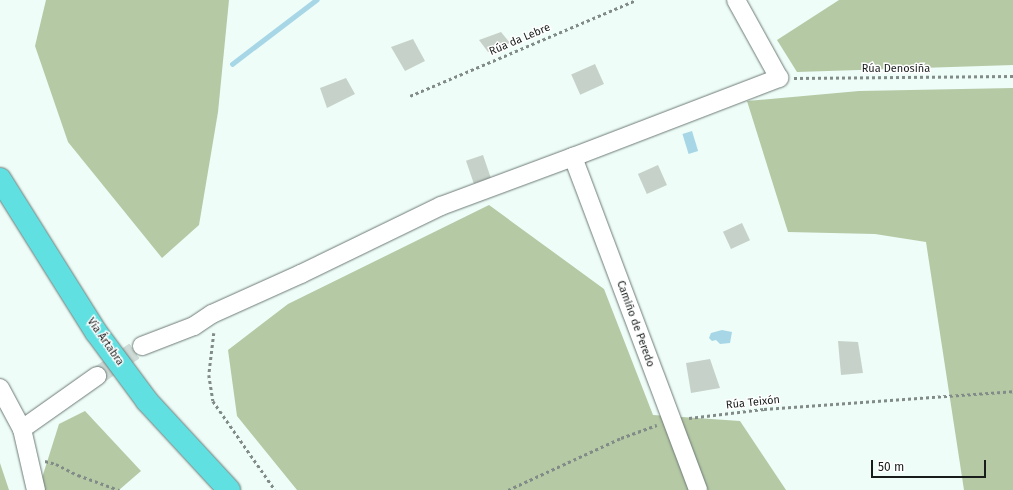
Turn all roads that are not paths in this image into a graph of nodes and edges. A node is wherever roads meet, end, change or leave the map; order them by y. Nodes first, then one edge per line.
1 (736, 0) edge
2 (573, 157) junction
3 (0, 179) edge
4 (142, 346) tunnel mouth
5 (96, 376) tunnel mouth
6 (0, 388) edge
7 (22, 429) junction
8 (36, 490) edge
9 (229, 490) edge
10 (698, 490) edge

1 - 2 street
2 - 4 street
2 - 10 street, Camiño de Peredo
3 - 9 highway, Vía Ártabra
5 - 7 street
6 - 7 street
7 - 8 street

